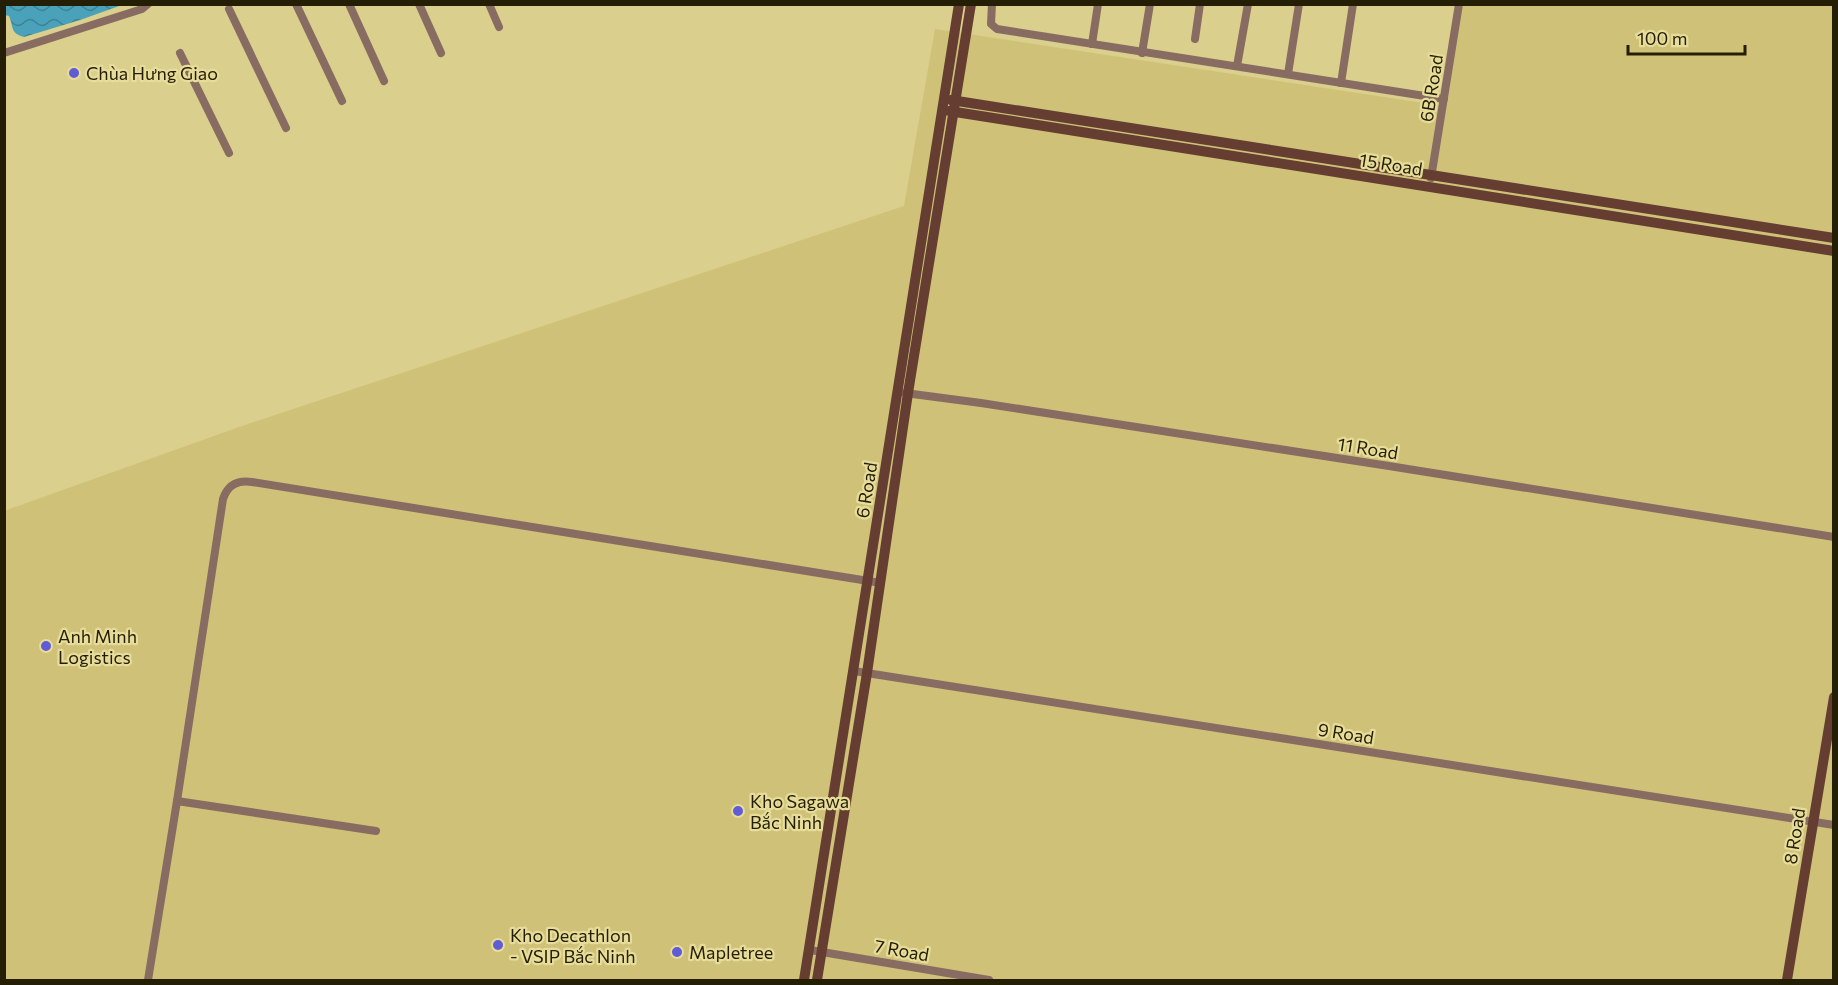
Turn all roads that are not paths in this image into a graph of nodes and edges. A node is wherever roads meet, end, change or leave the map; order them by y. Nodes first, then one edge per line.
1 (148, 4) edge
2 (296, 4) edge
3 (349, 4) edge
4 (419, 4) edge
5 (489, 4) edge
6 (959, 4) edge
7 (971, 4) edge
8 (992, 4) edge
9 (1098, 4) edge
10 (1150, 4) edge
11 (1200, 4) edge
12 (1248, 4) edge
13 (1299, 4) edge
14 (1353, 4) edge
15 (1459, 4) edge
16 (229, 9) dead end
17 (499, 27) dead end
18 (1195, 39) dead end
19 (1092, 44) junction
20 (1142, 52) junction
21 (4, 53) edge
22 (180, 53) dead end
23 (441, 53) dead end
24 (1237, 66) junction
25 (1288, 74) junction
26 (384, 81) dead end
27 (1341, 82) junction
28 (1444, 99) junction
29 (342, 101) dead end
30 (949, 105) junction
31 (286, 128) dead end
32 (1116, 132) junction
33 (229, 153) dead end
34 (1432, 175) junction
35 (1430, 187) junction
36 (1833, 238) edge
37 (1833, 251) edge
38 (903, 392) junction
39 (1833, 537) edge
40 (868, 581) junction
41 (881, 582) junction
42 (854, 671) junction
43 (867, 673) junction
44 (1833, 697) edge
45 (177, 801) junction
46 (1813, 822) junction
47 (1833, 825) edge
48 (376, 831) dead end
49 (810, 950) junction
50 (822, 952) junction
51 (148, 981) edge
52 (804, 981) edge
53 (817, 981) edge
54 (989, 981) edge
55 (1787, 981) edge

1 - 21 street
2 - 29 street
3 - 26 street
4 - 23 street
5 - 17 street
6 - 30 street, 6 Road
7 - 30 street, 6 Road
8 - 19 street
9 - 19 street
10 - 20 street
11 - 18 street
12 - 24 street
13 - 25 street
14 - 27 street
15 - 28 street, 6B Road
16 - 31 street
19 - 20 street
20 - 24 street
22 - 33 street
24 - 25 street
25 - 27 street
27 - 28 street
28 - 34 street, 6B Road
30 - 32 street, 15 Road
30 - 38 street, 6 Road
32 - 34 street, 15 Road
32 - 35 street, 15 Road
34 - 35 street, 6B Road
34 - 36 street, 15 Road
35 - 37 street, 15 Road
38 - 39 street, 11 Road
38 - 40 street, 6 Road
38 - 41 street, 6 Road
40 - 41 street
40 - 42 street, 6 Road
40 - 45 street
41 - 43 street, 6 Road
42 - 43 street, 9 Road
42 - 49 street, 6 Road
43 - 46 street, 9 Road
43 - 50 street, 6 Road
44 - 46 street, 8 Road
45 - 48 street
45 - 51 street
46 - 47 street, 9 Road
46 - 55 street, 8 Road
49 - 50 street, 7 Road
49 - 52 street, 6 Road
50 - 53 street, 6 Road
50 - 54 street, 7 Road

